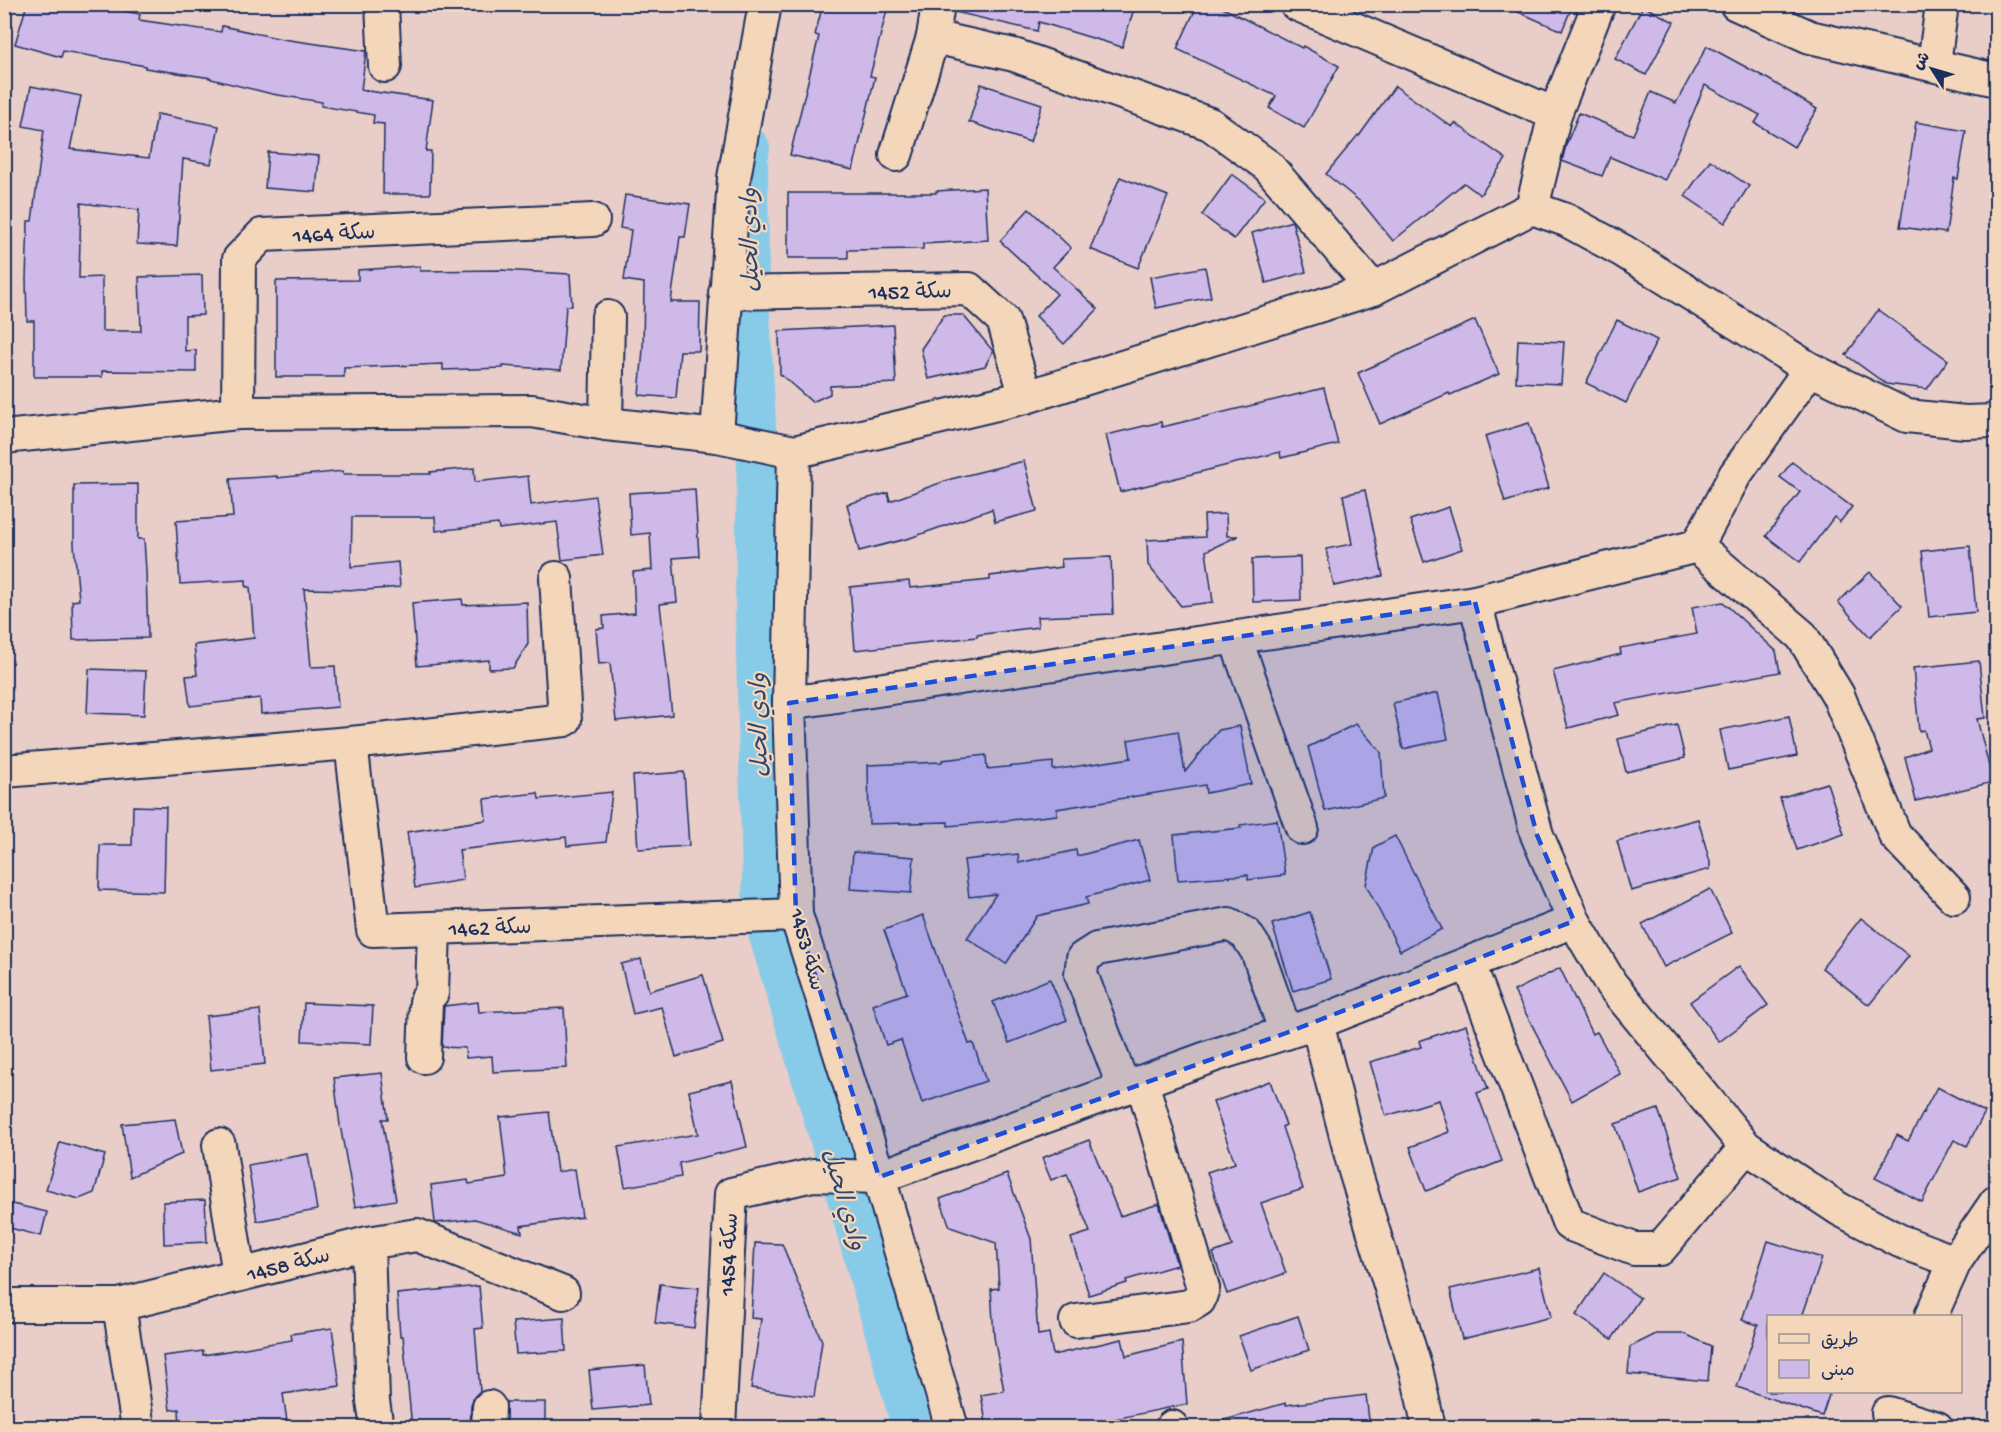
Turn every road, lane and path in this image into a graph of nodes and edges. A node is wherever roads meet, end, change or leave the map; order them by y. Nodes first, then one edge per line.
1 (382, 4) edge
2 (765, 4) edge
3 (938, 4) edge
4 (1296, 4) edge
5 (1599, 4) edge
6 (1736, 4) edge
7 (1942, 4) edge
8 (933, 38) junction
9 (1934, 64) junction
10 (385, 66) dead end
11 (1996, 80) edge
12 (1555, 114) junction
13 (896, 155) dead end
14 (1532, 208) junction
15 (593, 220) dead end
16 (1373, 289) junction
17 (725, 293) junction
18 (608, 317) dead end
19 (1810, 369) junction
20 (1026, 397) junction
21 (238, 413) junction
22 (1996, 421) edge
23 (606, 424) junction
24 (717, 436) junction
25 (4, 437) edge
26 (794, 452) junction
27 (1697, 546) junction
28 (556, 578) dead end
29 (1475, 602) junction
30 (1235, 637) junction
31 (789, 703) junction
32 (351, 743) junction
33 (4, 771) edge
34 (1302, 828) dead end
35 (1954, 897) dead end
36 (796, 915) junction
37 (1574, 921) junction
38 (434, 928) junction
39 (1469, 964) junction
40 (1317, 1023) junction
41 (1286, 1033) junction
42 (424, 1058) dead end
43 (1133, 1085) junction
44 (219, 1145) dead end
45 (1746, 1147) junction
46 (879, 1177) junction
47 (1996, 1202) edge
48 (368, 1243) junction
49 (1955, 1262) junction
50 (239, 1275) junction
51 (563, 1293) dead end
52 (4, 1305) edge
53 (119, 1305) junction
54 (1932, 1315) edge
55 (1076, 1322) dead end
56 (1890, 1411) edge
57 (138, 1428) edge
58 (377, 1428) edge
59 (718, 1428) edge
60 (952, 1428) edge
61 (1429, 1428) edge
62 (1936, 1428) edge

1 - 10 street
2 - 17 street
3 - 8 street
4 - 12 street
5 - 12 street
6 - 9 street
7 - 9 street
8 - 13 street
8 - 16 street
9 - 11 street
12 - 14 street
14 - 16 street
14 - 19 street
15 - 21 street, سكة 1464
16 - 20 street
17 - 20 street, سكة 1452
17 - 24 street
18 - 23 street
19 - 22 street
19 - 27 street
20 - 26 street
21 - 23 street
21 - 25 street
23 - 24 street
24 - 26 street
26 - 31 street, سكة 1453
27 - 29 street
27 - 35 street
28 - 32 street
29 - 30 street
29 - 37 street
30 - 31 street
30 - 34 street
31 - 36 street, سكة 1453
32 - 33 street
32 - 38 street, سكة 1462
36 - 38 street, سكة 1462
36 - 46 street, سكة 1453
37 - 39 street
37 - 45 street
38 - 42 street
39 - 40 street
39 - 45 street
40 - 41 street
40 - 61 street
41 - 43 street
41 - 43 street
43 - 46 street
43 - 55 street
44 - 50 street
45 - 49 street
46 - 59 street, سكة 1454
46 - 60 street, سكة 1453
47 - 49 street
48 - 50 street, سكة 1458
48 - 51 street, سكة 1458
48 - 58 street
49 - 54 street
50 - 53 street, سكة 1458
52 - 53 street, سكة 1458
53 - 57 street
56 - 62 street

